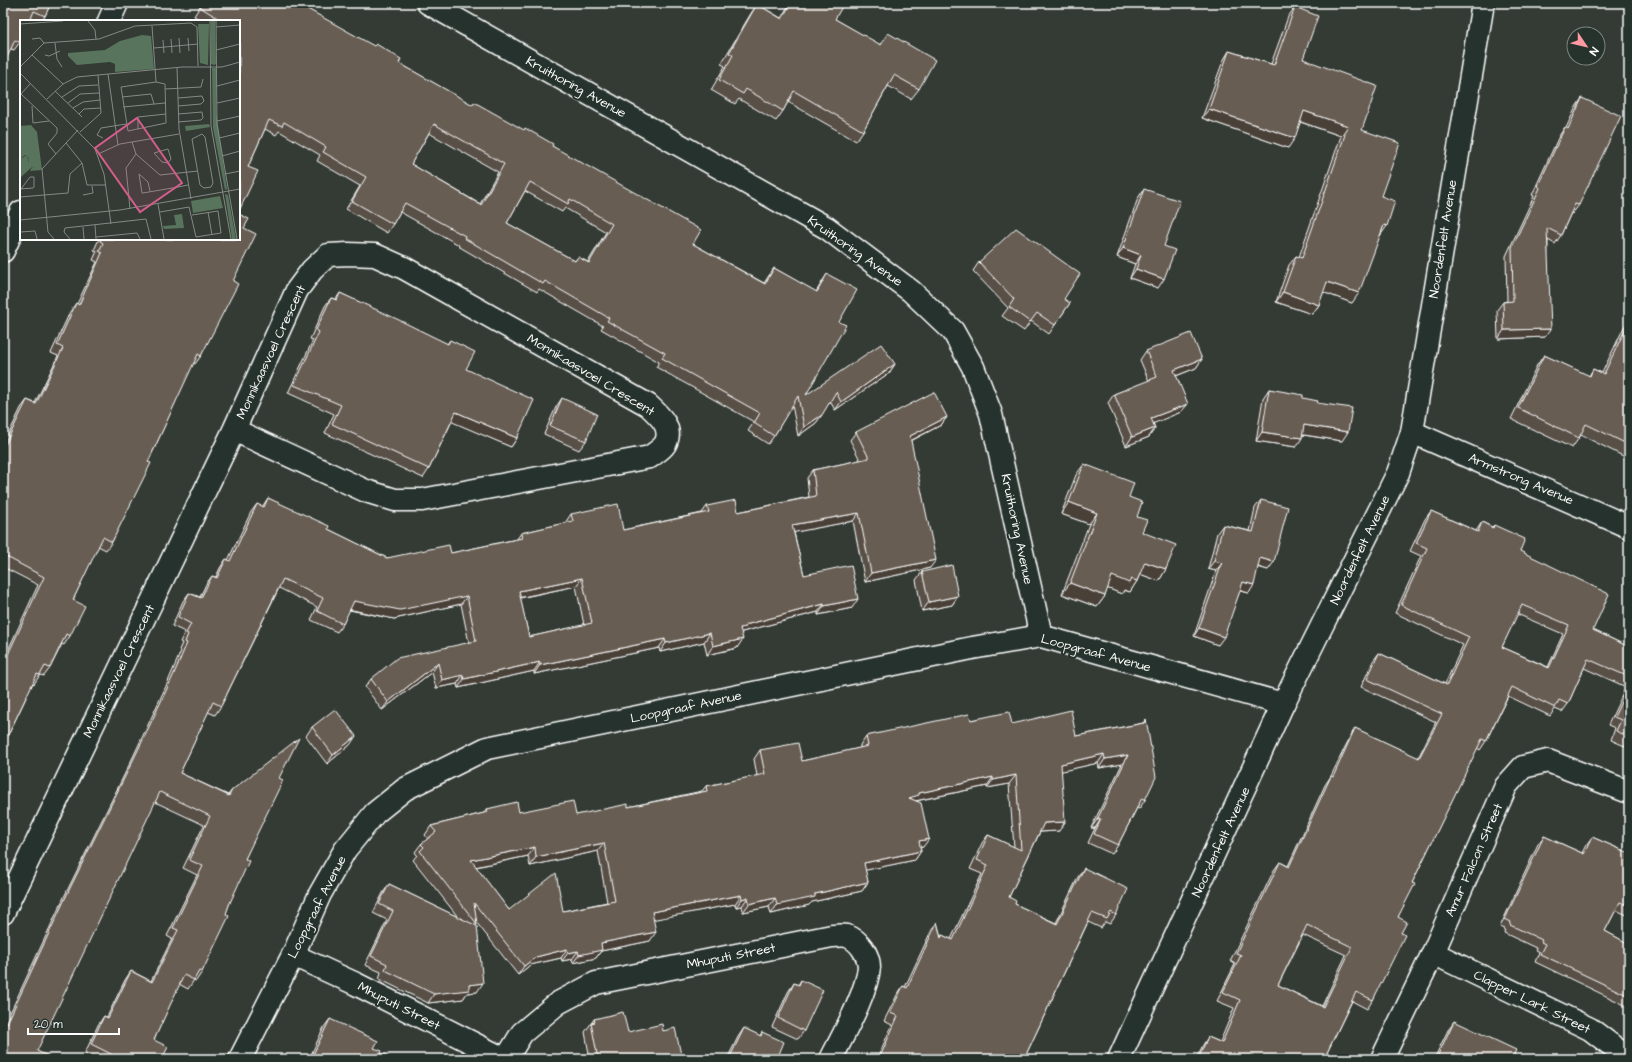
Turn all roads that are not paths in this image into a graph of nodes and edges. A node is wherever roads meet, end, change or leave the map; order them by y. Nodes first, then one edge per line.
1 (117, 3) edge
2 (428, 3) edge
3 (1482, 3) edge
4 (109, 20) edge
5 (20, 214) edge
6 (3, 251) edge
7 (234, 430) junction
8 (1412, 432) junction
9 (1629, 526) edge
10 (1041, 636) junction
11 (1283, 704) junction
12 (1629, 792) edge
13 (3, 913) edge
14 (1433, 953) junction
15 (293, 954) junction
16 (240, 1059) edge
17 (505, 1059) edge
18 (831, 1059) edge
19 (1119, 1059) edge
20 (1382, 1059) edge
21 (1626, 1059) edge

1 - 4 street
2 - 10 street, Kruithoring Avenue
3 - 8 street, Noordenfelt Avenue
5 - 6 street
7 - 7 street, Monnikaasvoel Crescent
7 - 13 street, Monnikaasvoel Crescent
8 - 9 street, Armstrong Avenue
8 - 11 street, Noordenfelt Avenue
10 - 11 street, Loopgraaf Avenue
10 - 15 street, Loopgraaf Avenue
11 - 19 street, Noordenfelt Avenue
12 - 14 street, Amur Falcon Street
14 - 20 street, Amur Falcon Street
14 - 21 street, Clapper Lark Street
15 - 16 street, Loopgraaf Avenue
15 - 17 street, Mhuputi Street
17 - 18 street, Mhuputi Street

